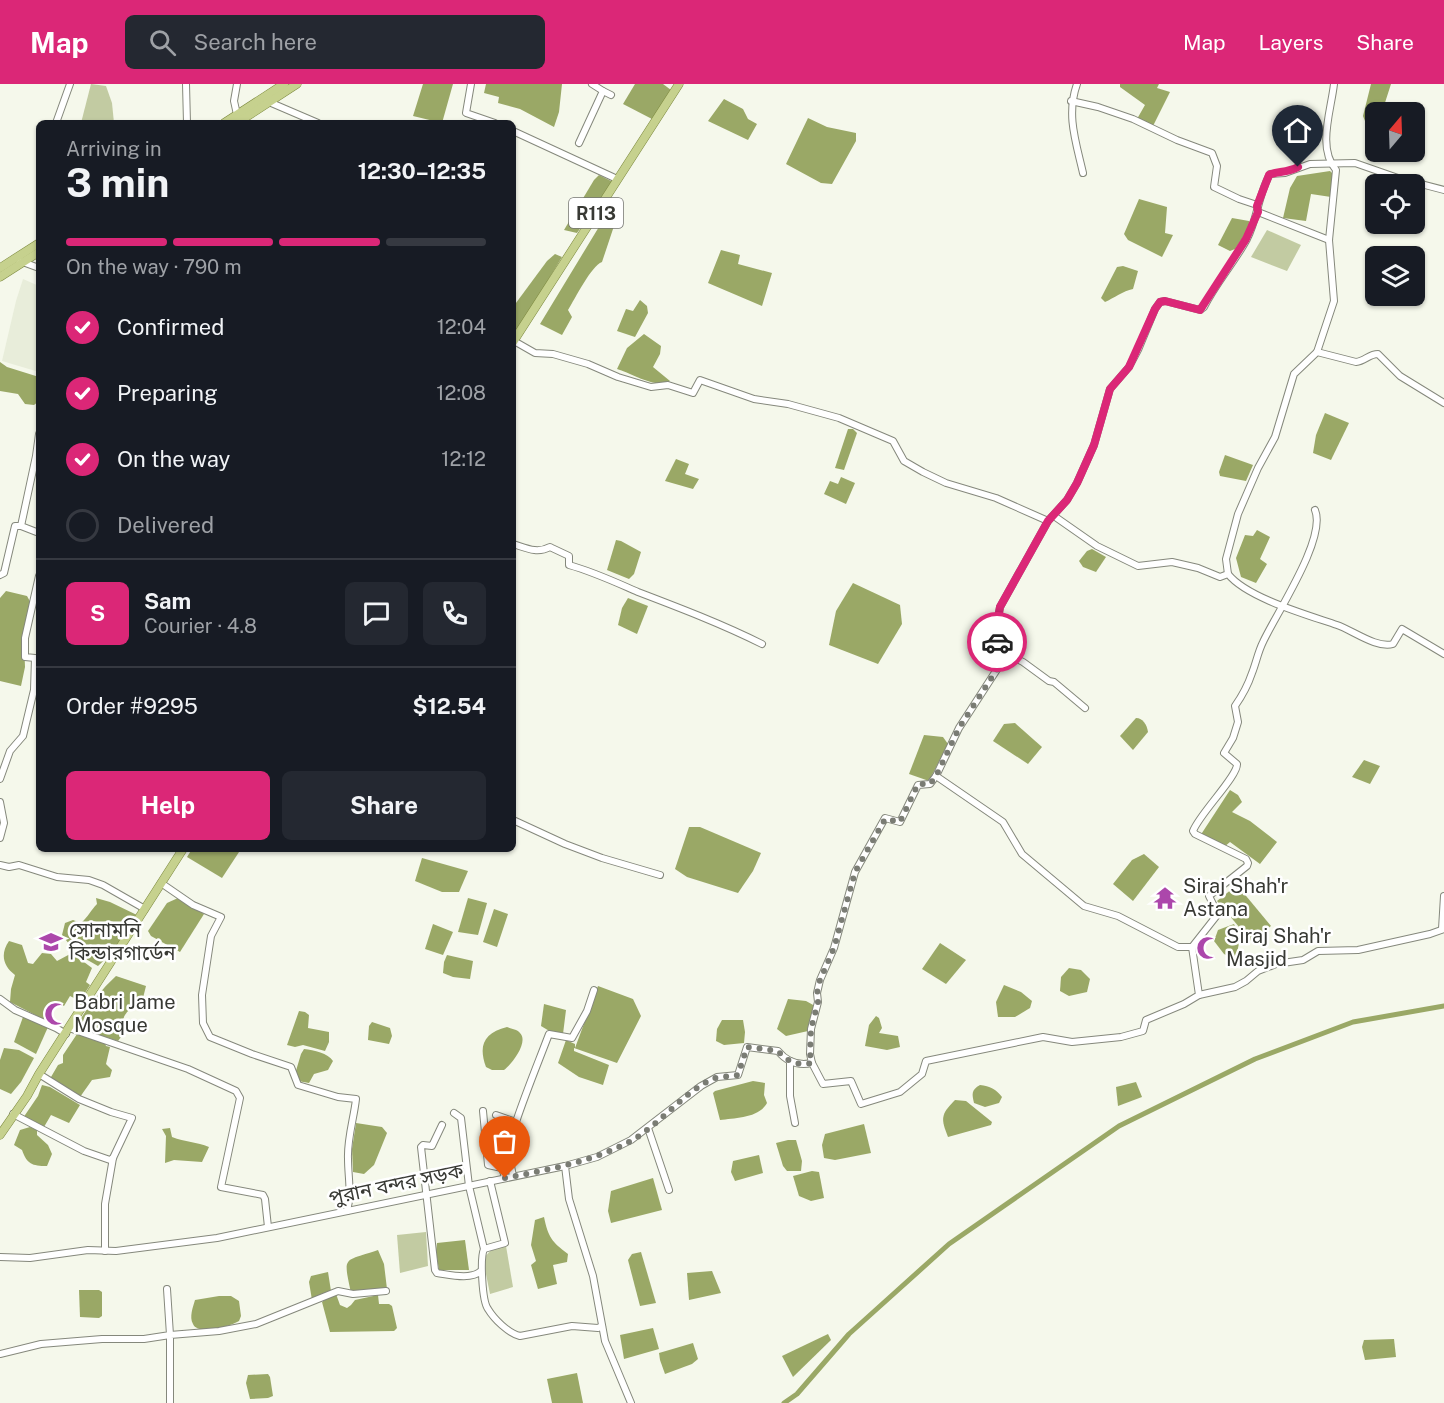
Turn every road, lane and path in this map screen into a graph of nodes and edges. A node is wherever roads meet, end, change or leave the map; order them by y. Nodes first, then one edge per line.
1 (70, 84) edge
2 (186, 84) edge
3 (237, 84) edge
4 (284, 84) edge
5 (297, 84) edge
6 (471, 84) edge
7 (592, 84) edge
8 (679, 84) edge
9 (1334, 84) edge
10 (1075, 85) edge
11 (603, 91) junction
12 (611, 95) dead end
13 (1071, 101) junction
14 (269, 102) junction
15 (472, 115) junction
16 (57, 120) edge
17 (187, 120) edge
18 (238, 120) edge
19 (239, 120) edge
20 (240, 120) edge
21 (311, 120) edge
22 (471, 120) edge
23 (486, 120) edge
24 (516, 132) edge
25 (579, 143) dead end
26 (1330, 163) junction
27 (1083, 173) dead end
28 (615, 178) junction
29 (1444, 190) edge
30 (1257, 209) junction
31 (1329, 240) junction
32 (36, 245) edge
33 (36, 253) edge
34 (18, 260) junction
35 (36, 267) edge
36 (0, 268) edge
37 (0, 277) edge
38 (516, 336) edge
39 (516, 343) edge
40 (1317, 352) junction
41 (1444, 403) edge
42 (36, 456) edge
43 (1315, 510) dead end
44 (1054, 516) junction
45 (1048, 521) junction
46 (21, 526) junction
47 (36, 532) edge
48 (516, 545) edge
49 (0, 574) edge
50 (1228, 574) junction
51 (36, 589) edge
52 (1282, 604) junction
53 (762, 644) dead end
54 (1007, 654) junction
55 (1444, 654) edge
56 (36, 663) edge
57 (36, 663) edge
58 (36, 691) edge
59 (1085, 708) dead end
60 (936, 776) junction
61 (0, 779) edge
62 (0, 802) edge
63 (516, 821) edge
64 (0, 838) edge
65 (181, 852) edge
66 (0, 865) edge
67 (660, 875) dead end
68 (161, 883) junction
69 (1444, 896) edge
70 (145, 909) junction
71 (1443, 929) edge
72 (1192, 947) junction
73 (594, 990) dead end
74 (1199, 995) junction
75 (0, 999) edge
76 (68, 1031) junction
77 (790, 1061) junction
78 (812, 1063) junction
79 (39, 1074) junction
80 (483, 1111) dead end
81 (454, 1113) dead end
82 (13, 1114) junction
83 (496, 1115) dead end
84 (516, 1122) junction
85 (795, 1123) dead end
86 (442, 1125) dead end
87 (648, 1128) junction
88 (0, 1135) edge
89 (113, 1158) junction
90 (565, 1166) junction
91 (513, 1176) junction
92 (505, 1178) junction
93 (490, 1181) junction
94 (469, 1186) junction
95 (669, 1190) dead end
96 (426, 1196) junction
97 (347, 1211) junction
98 (268, 1227) junction
99 (484, 1249) junction
100 (105, 1251) junction
101 (0, 1257) edge
102 (481, 1271) junction
103 (167, 1289) dead end
104 (386, 1291) dead end
105 (602, 1326) junction
106 (170, 1335) junction
107 (0, 1354) edge
108 (170, 1403) edge
109 (631, 1403) edge

1 - 16 street
2 - 17 street
3 - 18 street
4 - 19 main road
5 - 14 main road
6 - 15 street
7 - 11 street
8 - 28 main road, R113
9 - 26 street
10 - 13 street
11 - 12 street
11 - 25 street
13 - 27 street
13 - 30 street
14 - 20 main road
14 - 21 street
15 - 22 street
15 - 23 street
24 - 28 street
26 - 29 street
26 - 30 street
26 - 31 street
28 - 38 main road, R113
30 - 31 street
30 - 44 street
31 - 40 street
32 - 34 main road
33 - 34 main road
34 - 35 street
34 - 36 main road
34 - 37 main road
39 - 45 street
40 - 41 street
40 - 50 street
42 - 46 street
43 - 52 street
44 - 45 street
44 - 50 street
45 - 54 street
46 - 47 street
46 - 49 street
48 - 53 street
50 - 52 street
51 - 56 street
52 - 55 street
52 - 72 street
54 - 59 street
54 - 60 street
57 - 58 street
58 - 61 street
60 - 72 street
60 - 78 street
62 - 64 street
63 - 67 street
65 - 68 main road
66 - 70 street
68 - 70 main road
68 - 97 street
69 - 71 street
70 - 76 main road
71 - 74 street
72 - 74 street
73 - 84 street
74 - 78 street
75 - 76 street
76 - 79 main road
76 - 98 street
77 - 78 street, পুরান বন্দর সড়ক
77 - 85 street
77 - 87 street, পুরান বন্দর সড়ক
79 - 82 main road
79 - 89 street
80 - 92 street
81 - 94 street
82 - 88 main road
82 - 89 street
83 - 84 street
84 - 91 street
86 - 96 street
87 - 90 street, পুরান বন্দর সড়ক
87 - 95 street
89 - 100 street
90 - 91 street, পুরান বন্দর সড়ক
90 - 105 street
91 - 92 street, পুরান বন্দর সড়ক
92 - 93 street, পুরান বন্দর সড়ক
93 - 94 street, পুরান বন্দর সড়ক
93 - 99 street
94 - 96 street, পুরান বন্দর সড়ক
94 - 99 street
96 - 97 street, পুরান বন্দর সড়ক
96 - 102 street
97 - 98 street, পুরান বন্দর সড়ক
98 - 100 street, পুরান বন্দর সড়ক
99 - 102 street
100 - 101 street, পুরান বন্দর সড়ক
102 - 105 street
103 - 106 street
104 - 106 street
105 - 109 street
106 - 107 street
106 - 108 street

